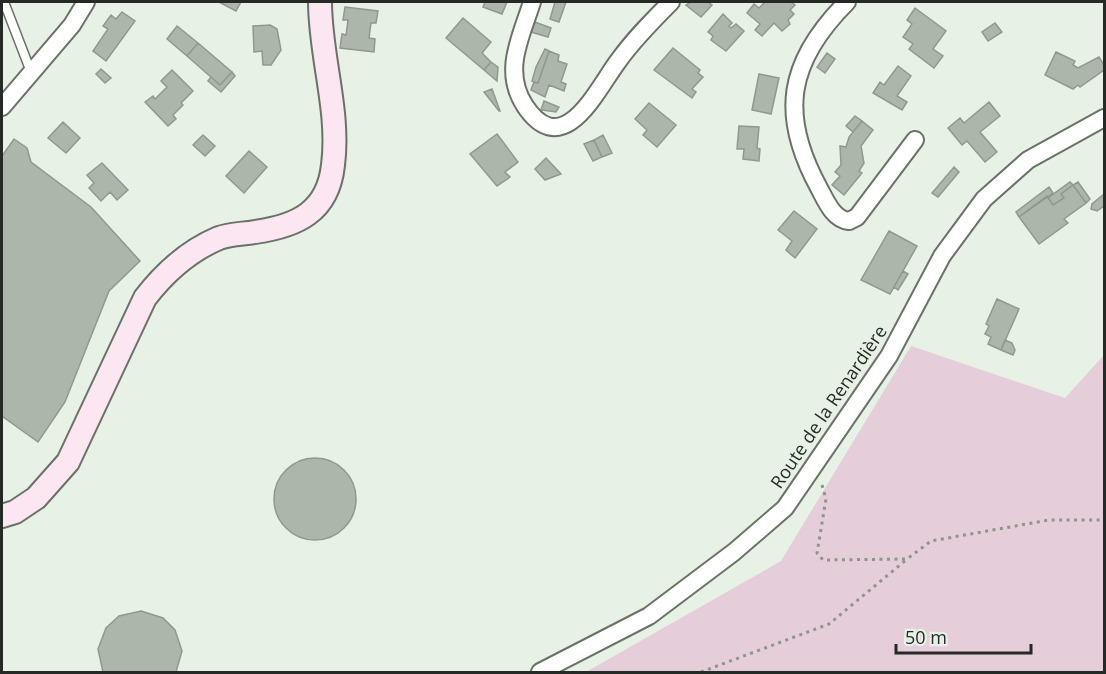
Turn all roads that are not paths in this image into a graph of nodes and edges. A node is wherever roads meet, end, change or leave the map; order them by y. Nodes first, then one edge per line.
1 (4, 2) edge
2 (86, 2) edge
3 (320, 2) edge
4 (532, 2) edge
5 (671, 2) edge
6 (847, 2) edge
7 (32, 72) junction
8 (2, 107) edge
9 (1104, 118) edge
10 (915, 140) dead end
11 (2, 516) edge
12 (540, 672) edge

1 - 7 lane
2 - 7 street
3 - 11 main road
4 - 5 street
6 - 10 street
7 - 8 street
9 - 12 street, Route de la Renardière

